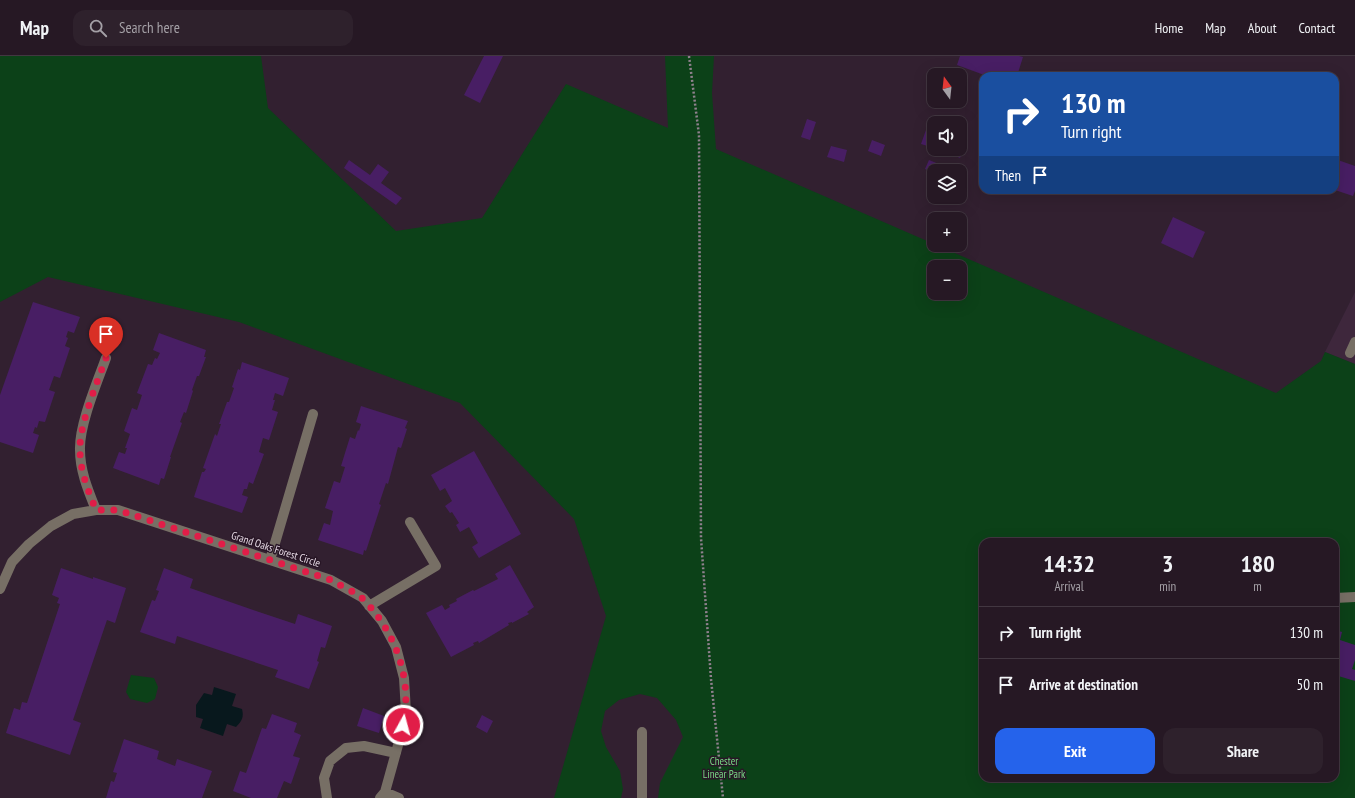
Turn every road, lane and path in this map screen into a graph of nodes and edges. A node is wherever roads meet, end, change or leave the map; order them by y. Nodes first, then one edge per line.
1 (689, 56) edge
2 (1355, 342) edge
3 (1350, 353) dead end
4 (106, 358) dead end
5 (313, 414) dead end
6 (96, 510) junction
7 (410, 522) dead end
8 (270, 560) junction
9 (0, 589) edge
10 (1355, 597) edge
11 (1339, 598) edge
12 (369, 606) junction
13 (642, 732) dead end
14 (396, 753) junction
15 (382, 795) edge
16 (327, 798) edge
17 (400, 798) edge
18 (642, 798) edge
19 (723, 798) edge

1 - 19 path
2 - 3 street
4 - 6 street
5 - 8 street
6 - 8 street, Grand Oaks Forest Circle
6 - 9 street, Grand Oaks Forest Circle
7 - 12 street
8 - 12 street, Grand Oaks Forest Circle
10 - 11 street
12 - 14 street, Grand Oaks Forest Circle
13 - 18 street
14 - 15 street, Grand Oaks Forest Circle
14 - 16 street
15 - 17 street

